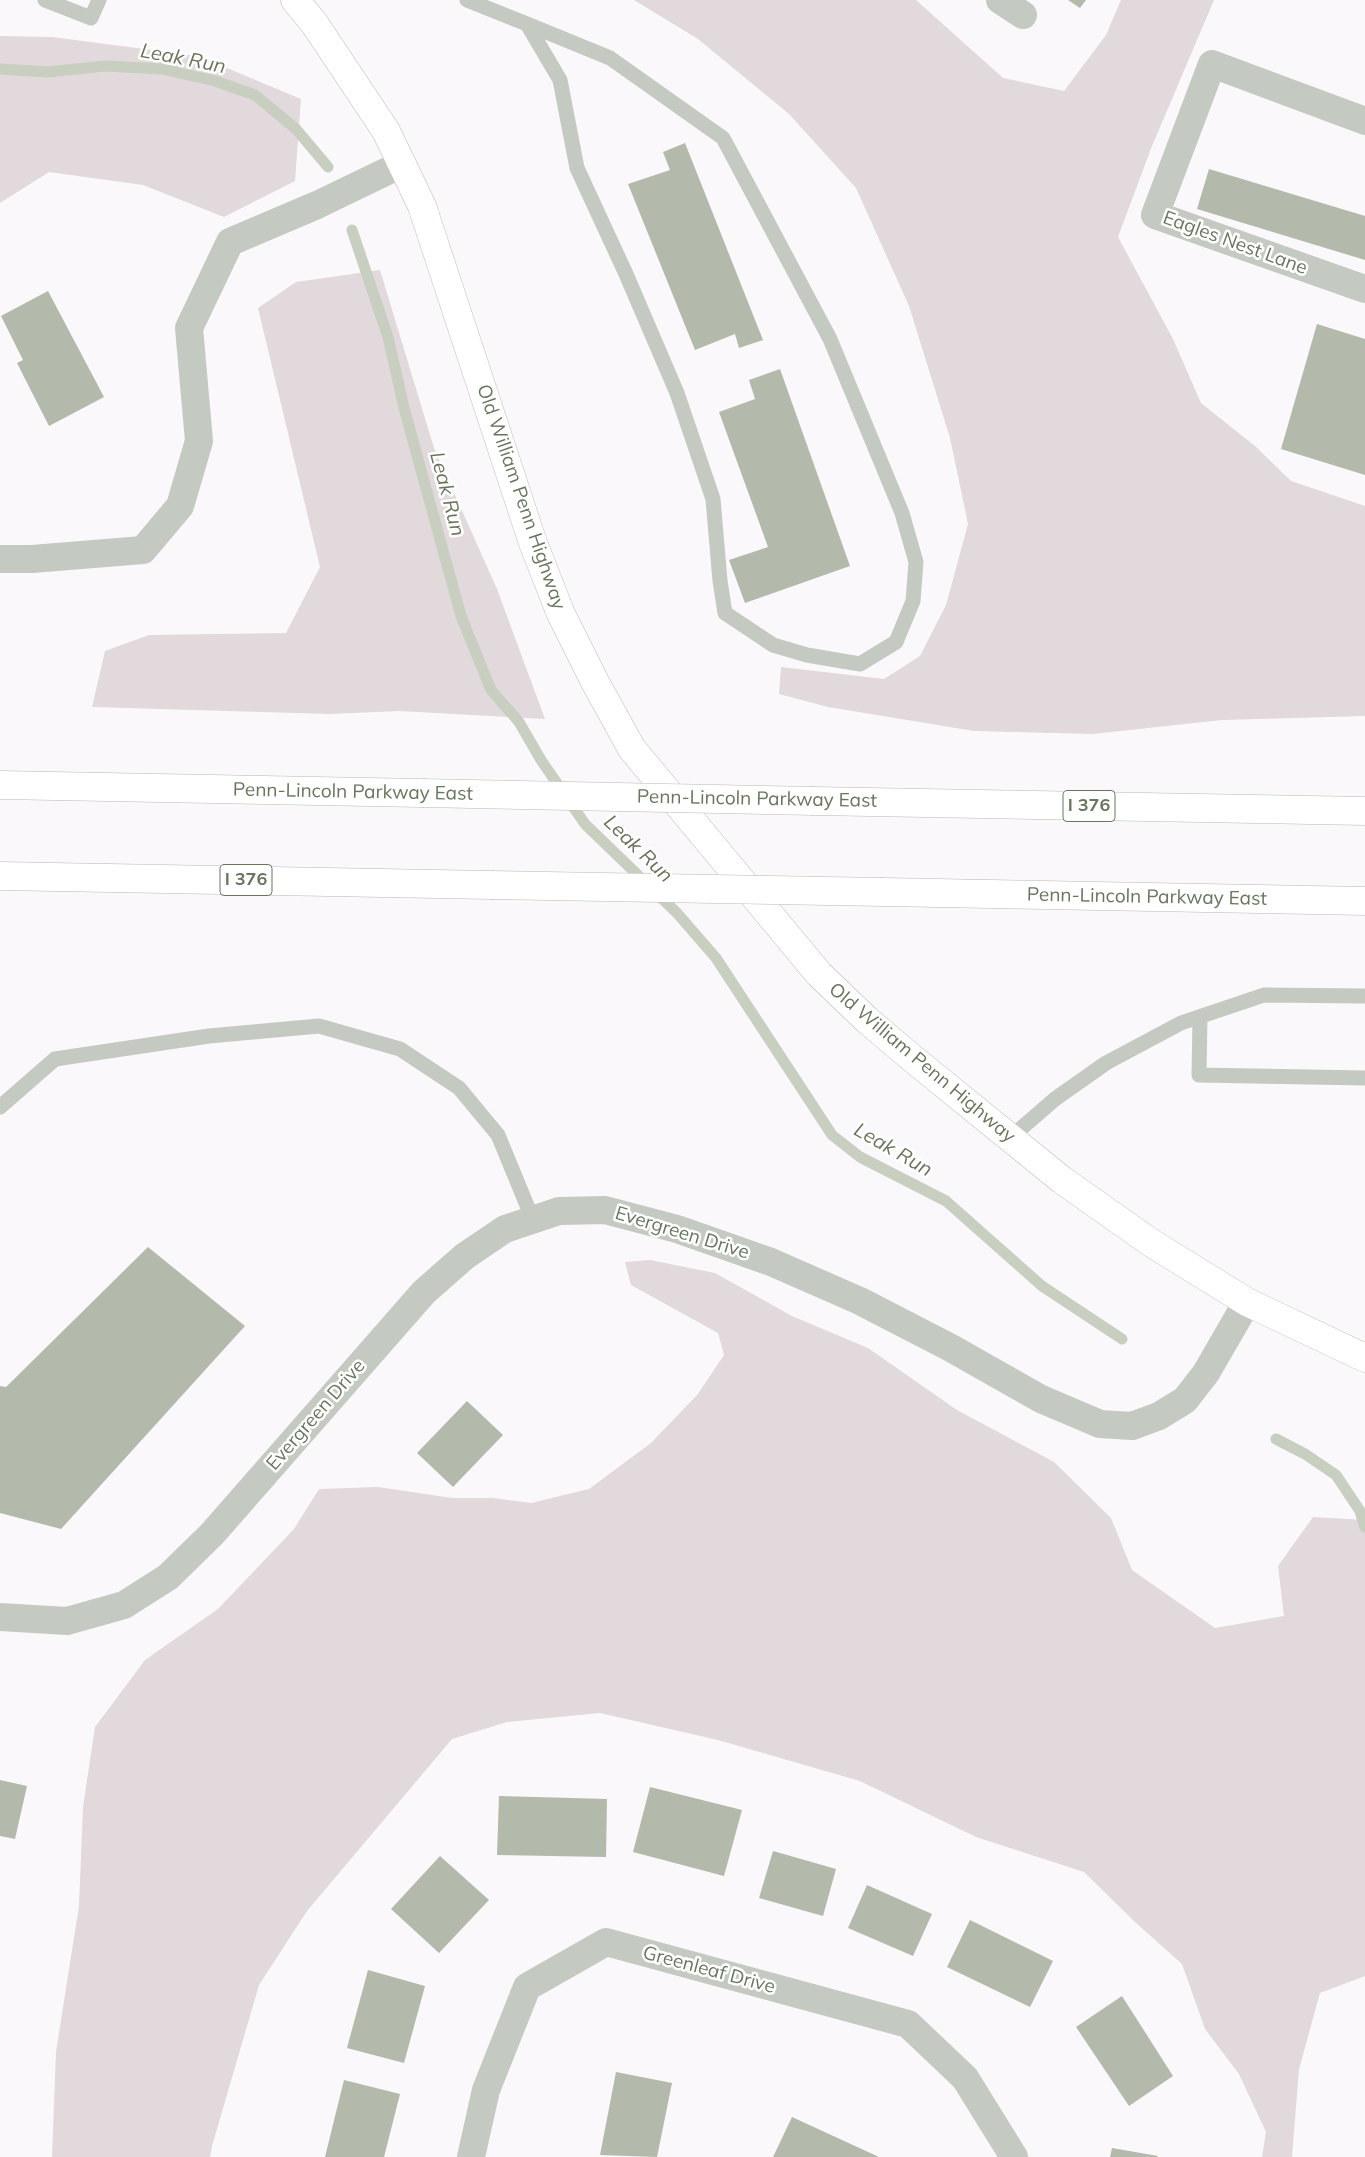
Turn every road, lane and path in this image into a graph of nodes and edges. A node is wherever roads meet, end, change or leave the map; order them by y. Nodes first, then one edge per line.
1 (45, 0) edge
2 (99, 0) edge
3 (467, 0) edge
4 (1000, 0) edge
5 (304, 2) edge
6 (1023, 15) dead end
7 (527, 24) junction
8 (1365, 121) edge
9 (402, 164) junction
10 (1365, 289) edge
11 (0, 559) edge
12 (0, 785) edge
13 (1365, 811) edge
14 (0, 876) edge
15 (1365, 901) edge
16 (1365, 996) edge
17 (1200, 1017) junction
18 (1365, 1078) edge
19 (0, 1107) edge
20 (1010, 1138) junction
21 (533, 1220) junction
22 (1247, 1302) junction
23 (1365, 1358) edge
24 (0, 1617) edge
25 (471, 2157) edge
26 (1014, 2157) edge

1 - 2 lane
3 - 7 lane
4 - 6 street
5 - 9 main road, Old William Penn Highway
7 - 7 lane
8 - 10 street, Eagles Nest Lane
9 - 11 street
9 - 20 main road, Old William Penn Highway
12 - 13 main road, Penn-Lincoln Parkway East / I 376, bridge
14 - 15 main road, Penn-Lincoln Parkway East / I 376, bridge
16 - 17 lane
17 - 18 lane
17 - 20 lane
19 - 21 lane
20 - 22 main road, Old William Penn Highway
21 - 22 street, Evergreen Drive
21 - 24 street, Evergreen Drive
22 - 23 main road, Old William Penn Highway
25 - 26 street, Greenleaf Drive

